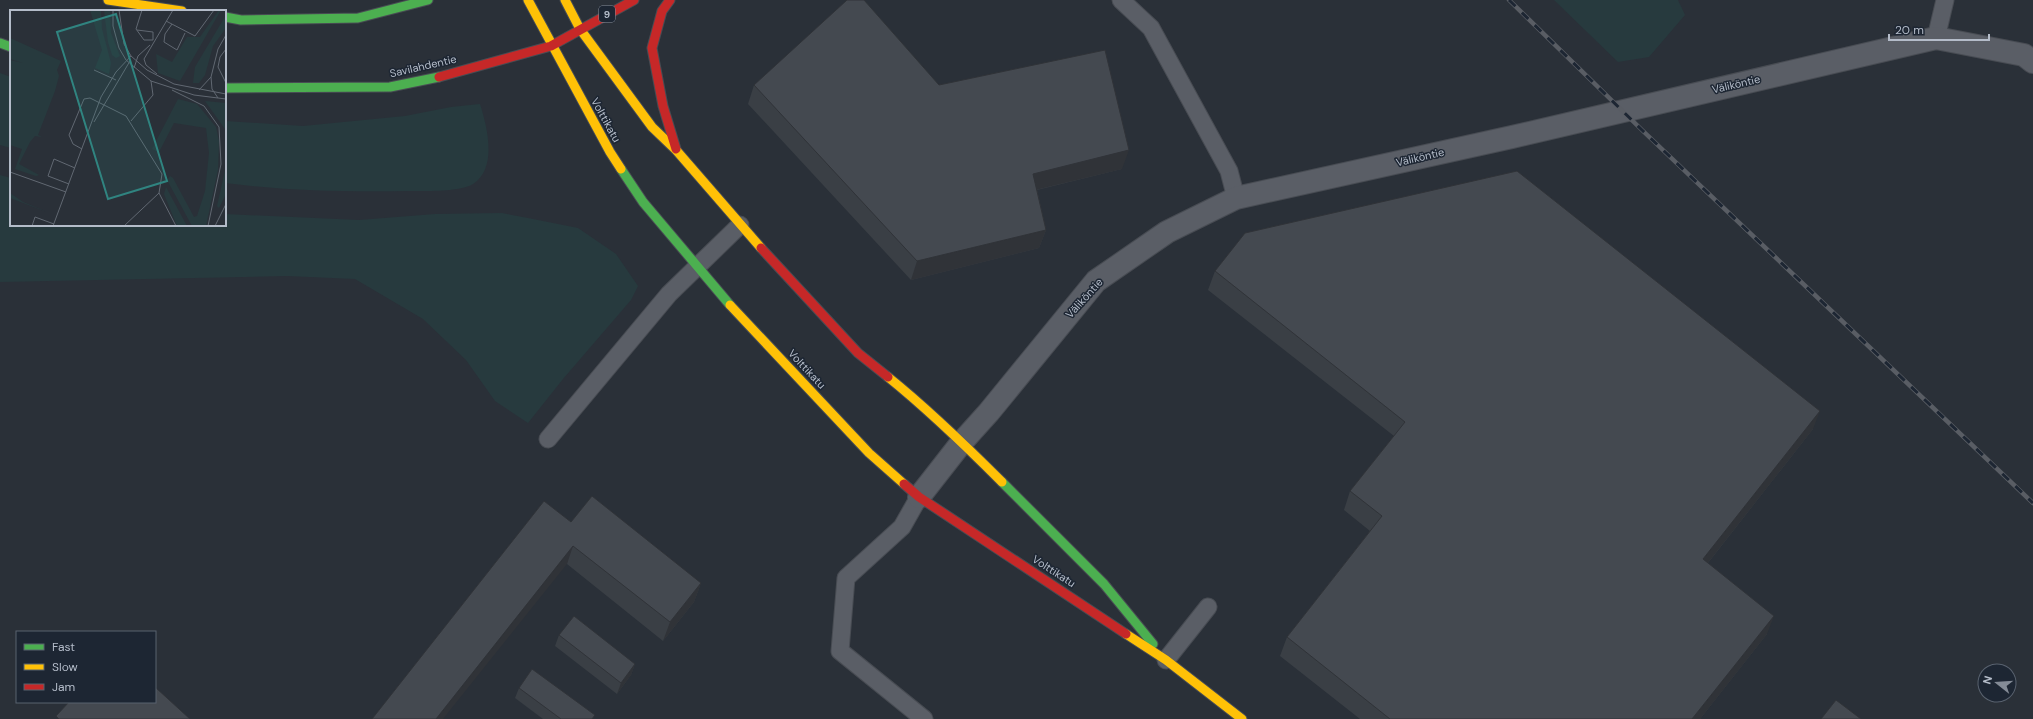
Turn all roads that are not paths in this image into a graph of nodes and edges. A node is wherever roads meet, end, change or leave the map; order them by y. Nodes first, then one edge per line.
1 (108, 0) edge
2 (428, 0) edge
3 (528, 0) edge
4 (564, 0) edge
5 (634, 0) edge
6 (670, 0) edge
7 (1121, 0) edge
8 (1945, 0) edge
9 (175, 10) edge
10 (226, 17) edge
11 (580, 29) junction
12 (1936, 38) junction
13 (0, 43) edge
14 (551, 46) junction
15 (10, 47) edge
16 (2033, 62) edge
17 (226, 88) edge
18 (676, 150) junction
19 (1236, 198) junction
20 (740, 226) junction
21 (696, 268) junction
22 (548, 439) dead end
23 (962, 442) junction
24 (919, 497) junction
25 (1208, 606) dead end
26 (1166, 660) junction
27 (924, 719) edge
28 (1242, 719) edge

1 - 9 main road
2 - 10 main road
3 - 14 main road, Volttikatu
4 - 11 main road, Volttikatu
5 - 11 main road, 9
6 - 18 main road, Volttikatu
7 - 19 lane
8 - 12 lane
11 - 14 main road, 9
11 - 18 main road, Volttikatu
12 - 16 street, Väliköntie
12 - 19 street, Väliköntie
13 - 15 main road
14 - 17 main road, Savilahdentie
14 - 21 main road, Volttikatu
18 - 20 main road, Volttikatu
19 - 23 street, Väliköntie
20 - 21 lane
20 - 23 main road, Volttikatu
21 - 22 lane
21 - 24 main road, Volttikatu
23 - 24 street, Väliköntie
23 - 26 main road, Volttikatu
24 - 26 main road, Volttikatu
24 - 27 lane
25 - 26 lane
26 - 28 main road, Volttikatu

